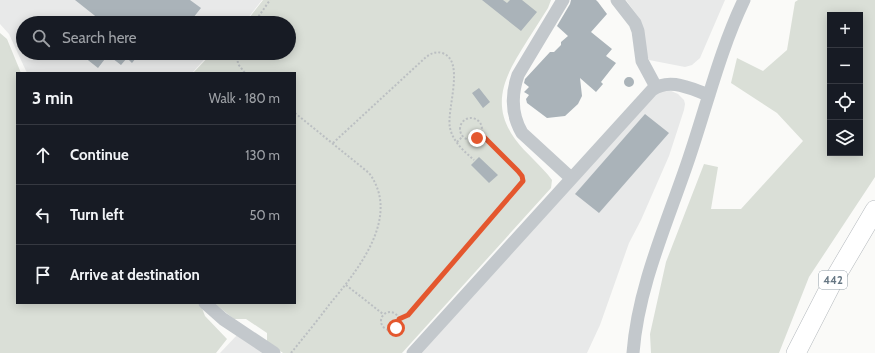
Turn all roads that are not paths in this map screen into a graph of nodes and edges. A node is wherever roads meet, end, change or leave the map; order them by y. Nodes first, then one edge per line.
1 (563, 0) edge
2 (618, 0) edge
3 (744, 0) edge
4 (656, 87) junction
5 (709, 96) junction
6 (571, 178) junction
7 (875, 210) edge
8 (206, 304) edge
9 (274, 353) edge
10 (413, 353) edge
11 (633, 353) edge
12 (796, 353) edge

1 - 6 street
2 - 4 street
3 - 5 street
4 - 5 street
4 - 6 street
5 - 11 street
6 - 10 street
7 - 12 highway, 442
8 - 9 street

